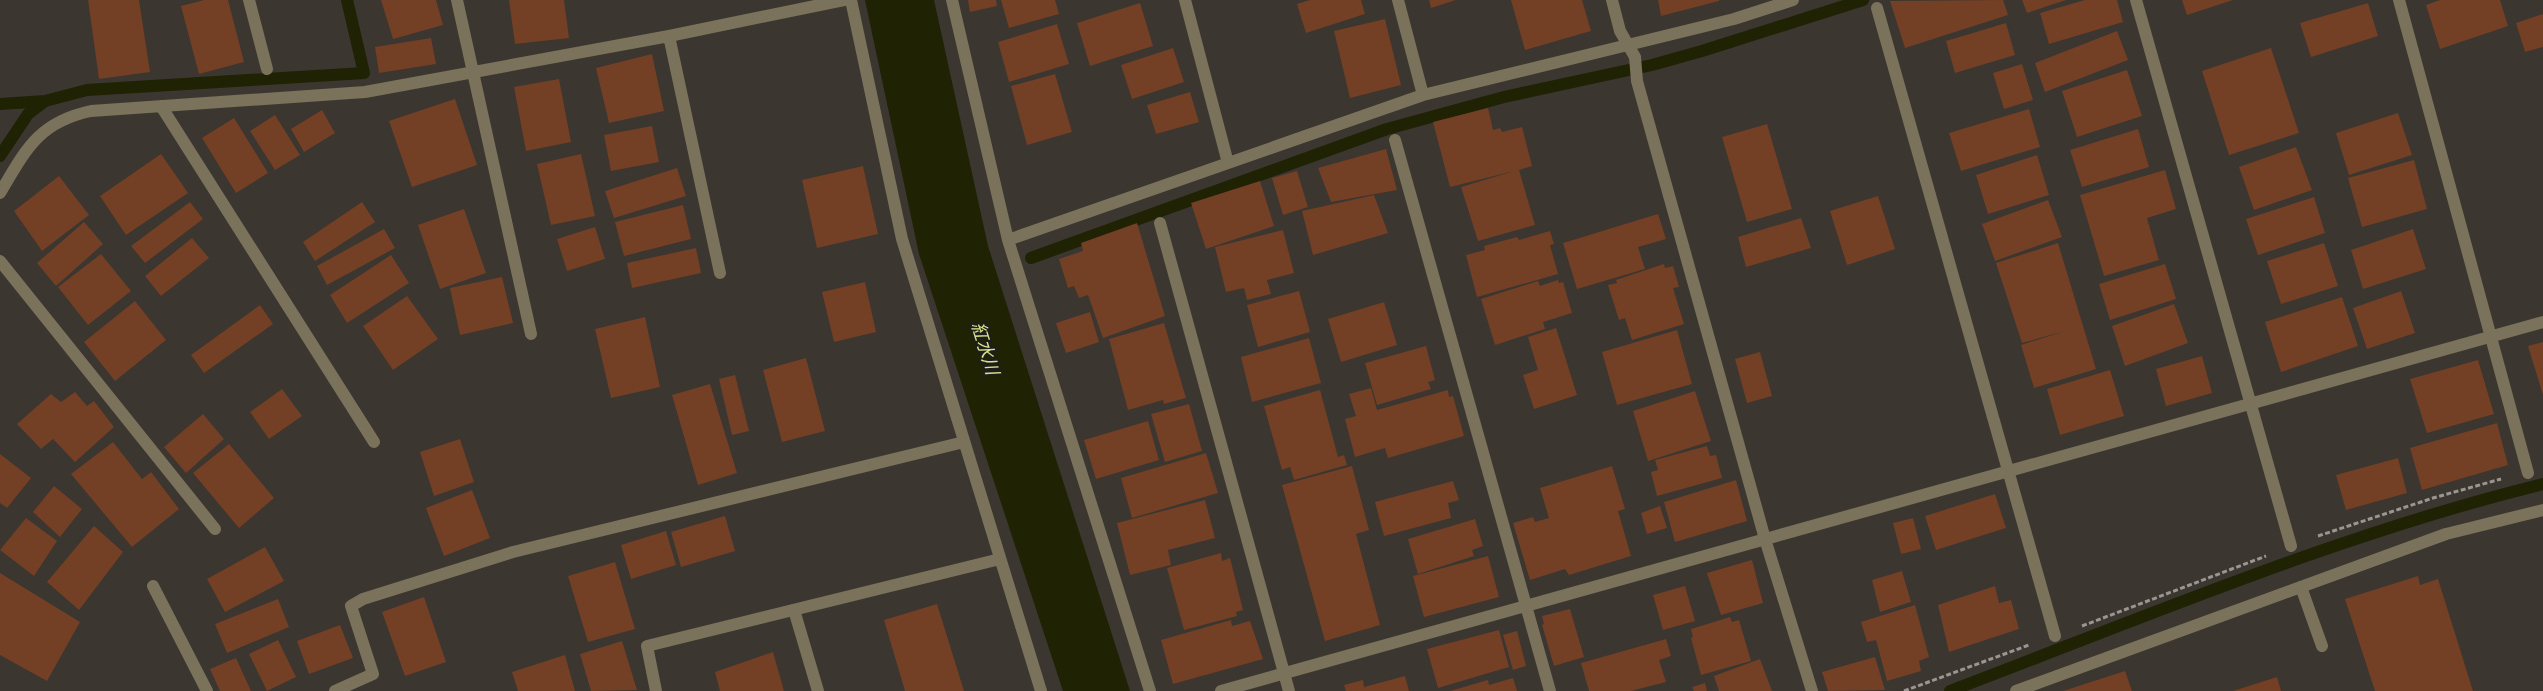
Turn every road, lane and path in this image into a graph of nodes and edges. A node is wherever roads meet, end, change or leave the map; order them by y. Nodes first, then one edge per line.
1 (249, 0) edge
2 (457, 0) edge
3 (844, 0) edge
4 (851, 0) edge
5 (952, 0) edge
6 (1185, 0) edge
7 (1398, 0) edge
8 (1612, 0) edge
9 (1793, 0) edge
10 (2136, 0) edge
11 (2399, 0) edge
12 (1877, 8) dead end
13 (669, 36) junction
14 (1628, 45) junction
15 (267, 69) dead end
16 (473, 72) junction
17 (1423, 95) junction
18 (160, 106) junction
19 (1394, 140) dead end
20 (1228, 163) junction
21 (0, 192) edge
22 (1160, 222) dead end
23 (1008, 240) junction
24 (0, 260) edge
25 (720, 273) dead end
26 (2543, 322) edge
27 (531, 334) dead end
28 (2492, 336) junction
29 (2249, 402) junction
30 (374, 442) dead end
31 (964, 442) junction
32 (2008, 470) junction
33 (2528, 473) joint
34 (2543, 510) edge
35 (215, 529) dead end
36 (1765, 539) junction
37 (2291, 546) junction
38 (1000, 559) junction
39 (153, 586) dead end
40 (2300, 587) junction
41 (1526, 606) junction
42 (794, 610) junction
43 (2055, 636) junction
44 (2322, 646) dead end
45 (1284, 674) junction
46 (207, 691) edge
47 (336, 691) edge
48 (656, 691) edge
49 (818, 691) edge
50 (1041, 691) edge
51 (1150, 691) edge
52 (1221, 691) edge
53 (1289, 691) edge
54 (1550, 691) edge
55 (1812, 691) edge
56 (1904, 691) edge
57 (2016, 691) edge

1 - 15 street
2 - 16 street
3 - 13 street
4 - 31 street
5 - 23 street
6 - 20 street
7 - 17 street
8 - 14 street
9 - 14 street
10 - 29 street
11 - 28 street
12 - 32 street
13 - 16 street
13 - 25 street
14 - 17 street
14 - 36 street
16 - 18 street
16 - 27 street
17 - 20 street
18 - 21 street
18 - 30 street
19 - 41 street
20 - 23 street
22 - 45 street
23 - 51 street
24 - 35 street
26 - 28 street
28 - 29 street
28 - 33 street
29 - 32 street
29 - 37 street
31 - 38 street
31 - 47 street
32 - 36 street
32 - 43 street
33 - 37 path
34 - 40 street
36 - 41 street
36 - 55 street
37 - 43 path
38 - 42 street
38 - 50 street
39 - 46 street
40 - 44 street
40 - 57 street
41 - 45 street
41 - 54 street
42 - 48 street
42 - 49 street
43 - 56 path
45 - 52 street
45 - 53 street

